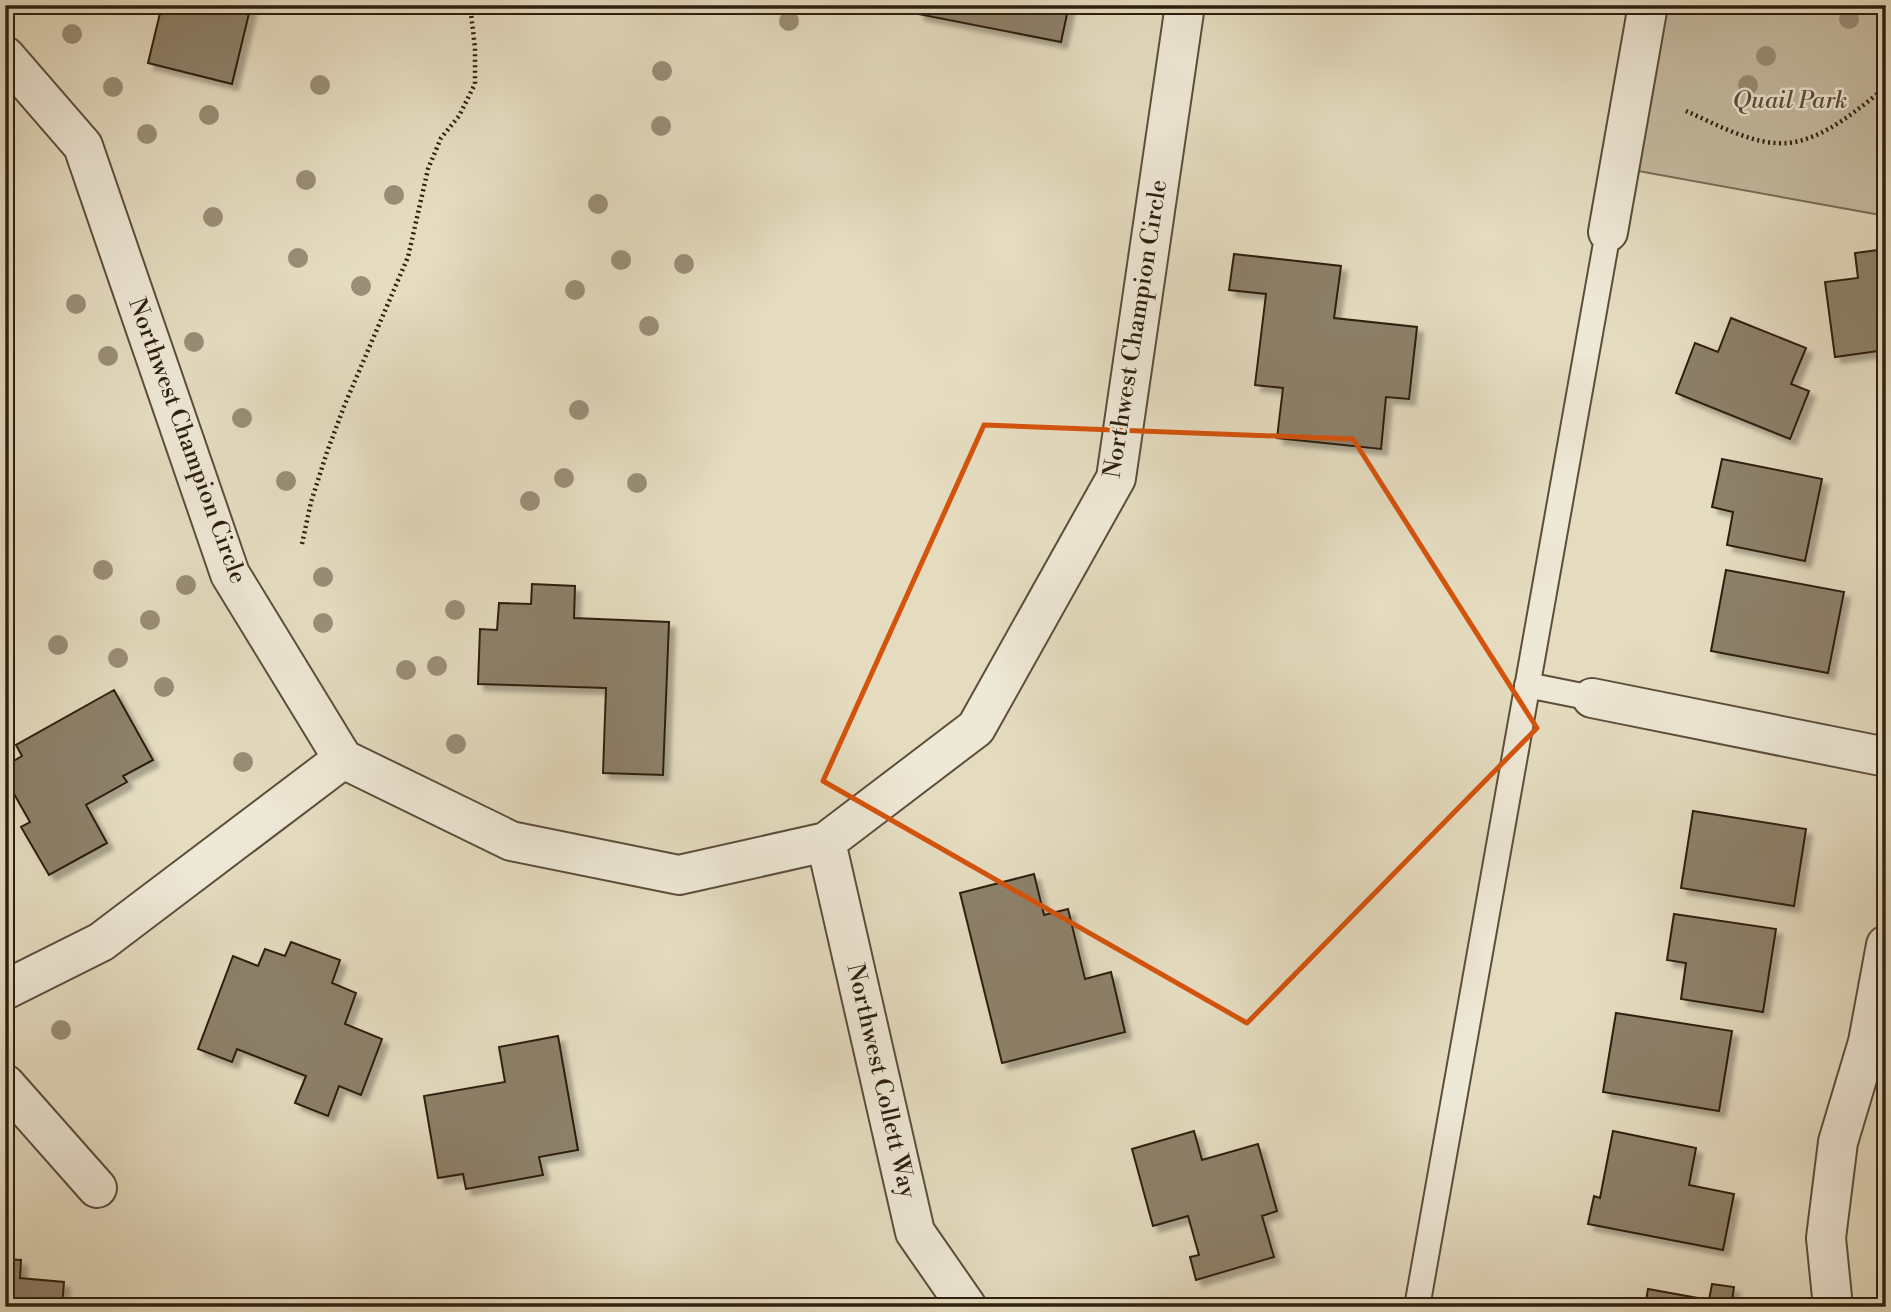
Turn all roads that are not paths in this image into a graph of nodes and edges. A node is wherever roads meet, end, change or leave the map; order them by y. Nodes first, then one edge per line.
1 (1185, 5) edge
2 (1648, 5) edge
3 (5, 55) edge
4 (1608, 232) joint
5 (1527, 685) junction
6 (1592, 698) joint
7 (1886, 757) edge
8 (343, 760) junction
9 (826, 842) junction
10 (1886, 945) edge
11 (5, 990) edge
12 (5, 1084) edge
13 (97, 1188) dead end
14 (967, 1307) edge
15 (1417, 1307) edge
16 (1833, 1307) edge

1 - 9 street, Northwest Champion Circle
2 - 4 street
3 - 8 street, Northwest Champion Circle
4 - 5 lane
5 - 6 lane
5 - 15 lane
6 - 7 street
8 - 9 street, Northwest Champion Circle
8 - 11 street
9 - 14 street, Northwest Collett Way
10 - 16 street
12 - 13 street

